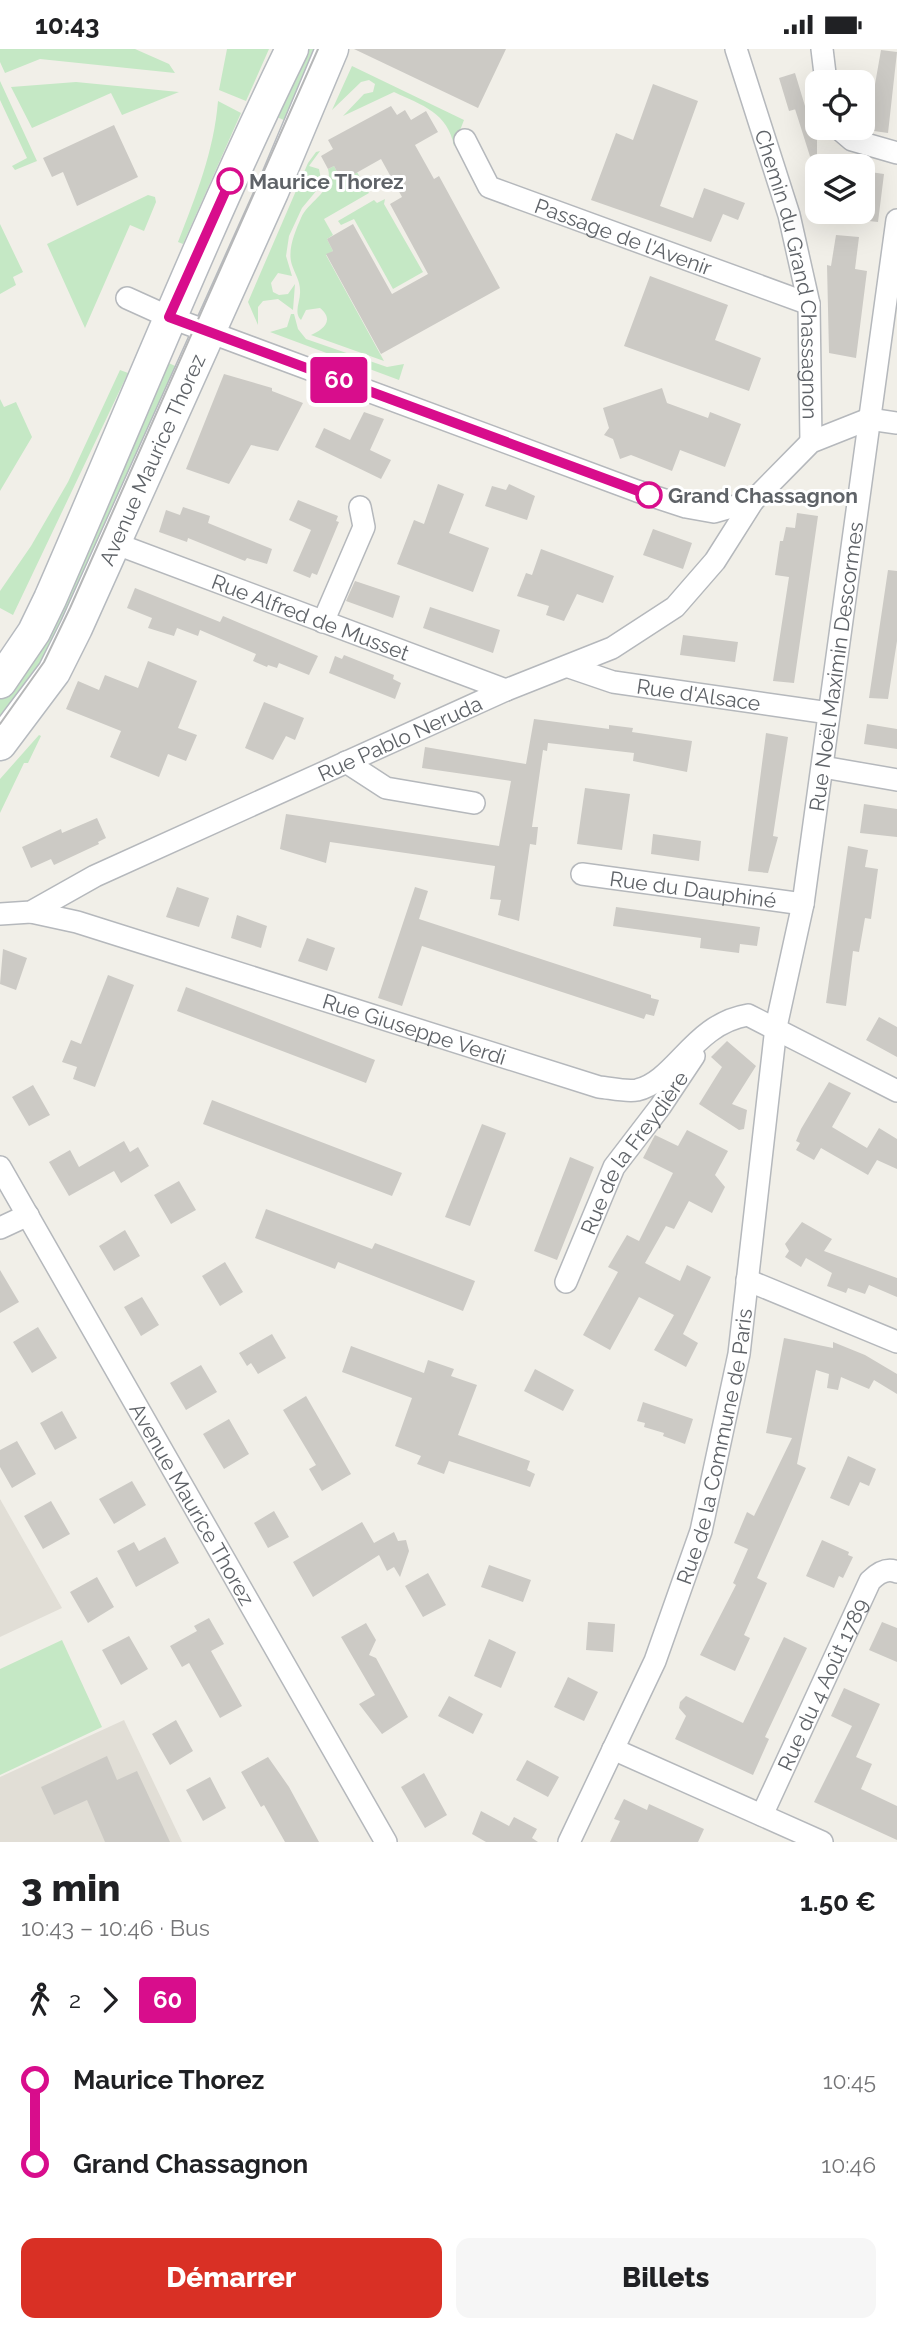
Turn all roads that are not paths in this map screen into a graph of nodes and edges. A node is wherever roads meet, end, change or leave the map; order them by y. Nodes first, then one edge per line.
1 (292, 49) edge
2 (332, 49) edge
3 (737, 49) edge
4 (822, 49) edge
5 (825, 70) edge
6 (465, 140) dead end
7 (852, 140) edge
8 (897, 153) edge
9 (897, 220) edge
10 (127, 298) dead end
11 (808, 304) junction
12 (169, 317) junction
13 (210, 331) junction
14 (869, 419) junction
15 (897, 423) edge
16 (811, 442) junction
17 (752, 501) junction
18 (360, 507) dead end
19 (114, 543) junction
20 (323, 622) junction
21 (569, 667) junction
22 (0, 682) edge
23 (506, 690) junction
24 (830, 713) junction
25 (0, 744) edge
26 (346, 762) junction
27 (823, 767) junction
28 (897, 780) edge
29 (474, 803) dead end
30 (582, 874) dead end
31 (803, 904) junction
32 (31, 912) junction
33 (0, 914) edge
34 (712, 1027) junction
35 (776, 1027) junction
36 (897, 1091) edge
37 (0, 1167) edge
38 (27, 1215) junction
39 (0, 1228) edge
40 (747, 1280) junction
41 (566, 1282) dead end
42 (897, 1342) edge
43 (897, 1572) edge
44 (613, 1749) junction
45 (762, 1815) junction
46 (386, 1842) edge
47 (569, 1842) edge
48 (822, 1842) edge

1 - 12 street, Avenue Maurice Thorez
2 - 13 street, Avenue Maurice Thorez
3 - 11 street, Chemin du Grand Chassagnon
4 - 5 street
6 - 11 street, Passage de l'Avenir
7 - 8 street
9 - 14 street, Rue Noël Maximin Descormes
10 - 12 street
11 - 16 street, Chemin du Grand Chassagnon
12 - 13 street
12 - 22 street, Avenue Maurice Thorez
13 - 17 street
13 - 19 street, Avenue Maurice Thorez
14 - 15 street
14 - 16 street, Chemin du Grand Chassagnon
14 - 24 street, Rue Noël Maximin Descormes
16 - 17 street, Rue Pablo Neruda
17 - 21 street, Rue Pablo Neruda
18 - 20 street
19 - 20 street, Rue Alfred de Musset
19 - 25 street, Avenue Maurice Thorez
20 - 23 street, Rue Alfred de Musset
21 - 23 street, Rue Pablo Neruda
21 - 24 street, Rue d'Alsace
23 - 26 street, Rue Pablo Neruda
24 - 27 street, Rue Noël Maximin Descormes
26 - 29 street
26 - 32 street, Rue Pablo Neruda
27 - 28 street
27 - 31 street, Rue Noël Maximin Descormes
30 - 31 street, Rue du Dauphiné
31 - 35 street, Rue Noël Maximin Descormes
32 - 33 street, Rue Pablo Neruda
32 - 34 street, Rue Giuseppe Verdi
34 - 35 street, Rue Giuseppe Verdi
34 - 41 street, Rue de la Freydière
35 - 36 street, Rue Giuseppe Verdi
35 - 40 street, Rue de la Commune de Paris
37 - 38 street, Avenue Maurice Thorez
38 - 39 street
38 - 46 street, Avenue Maurice Thorez
40 - 42 street
40 - 44 street, Rue de la Commune de Paris
43 - 45 street, Rue du 4 Août 1789
44 - 45 street
44 - 47 street, Rue de la Commune de Paris
45 - 48 street

